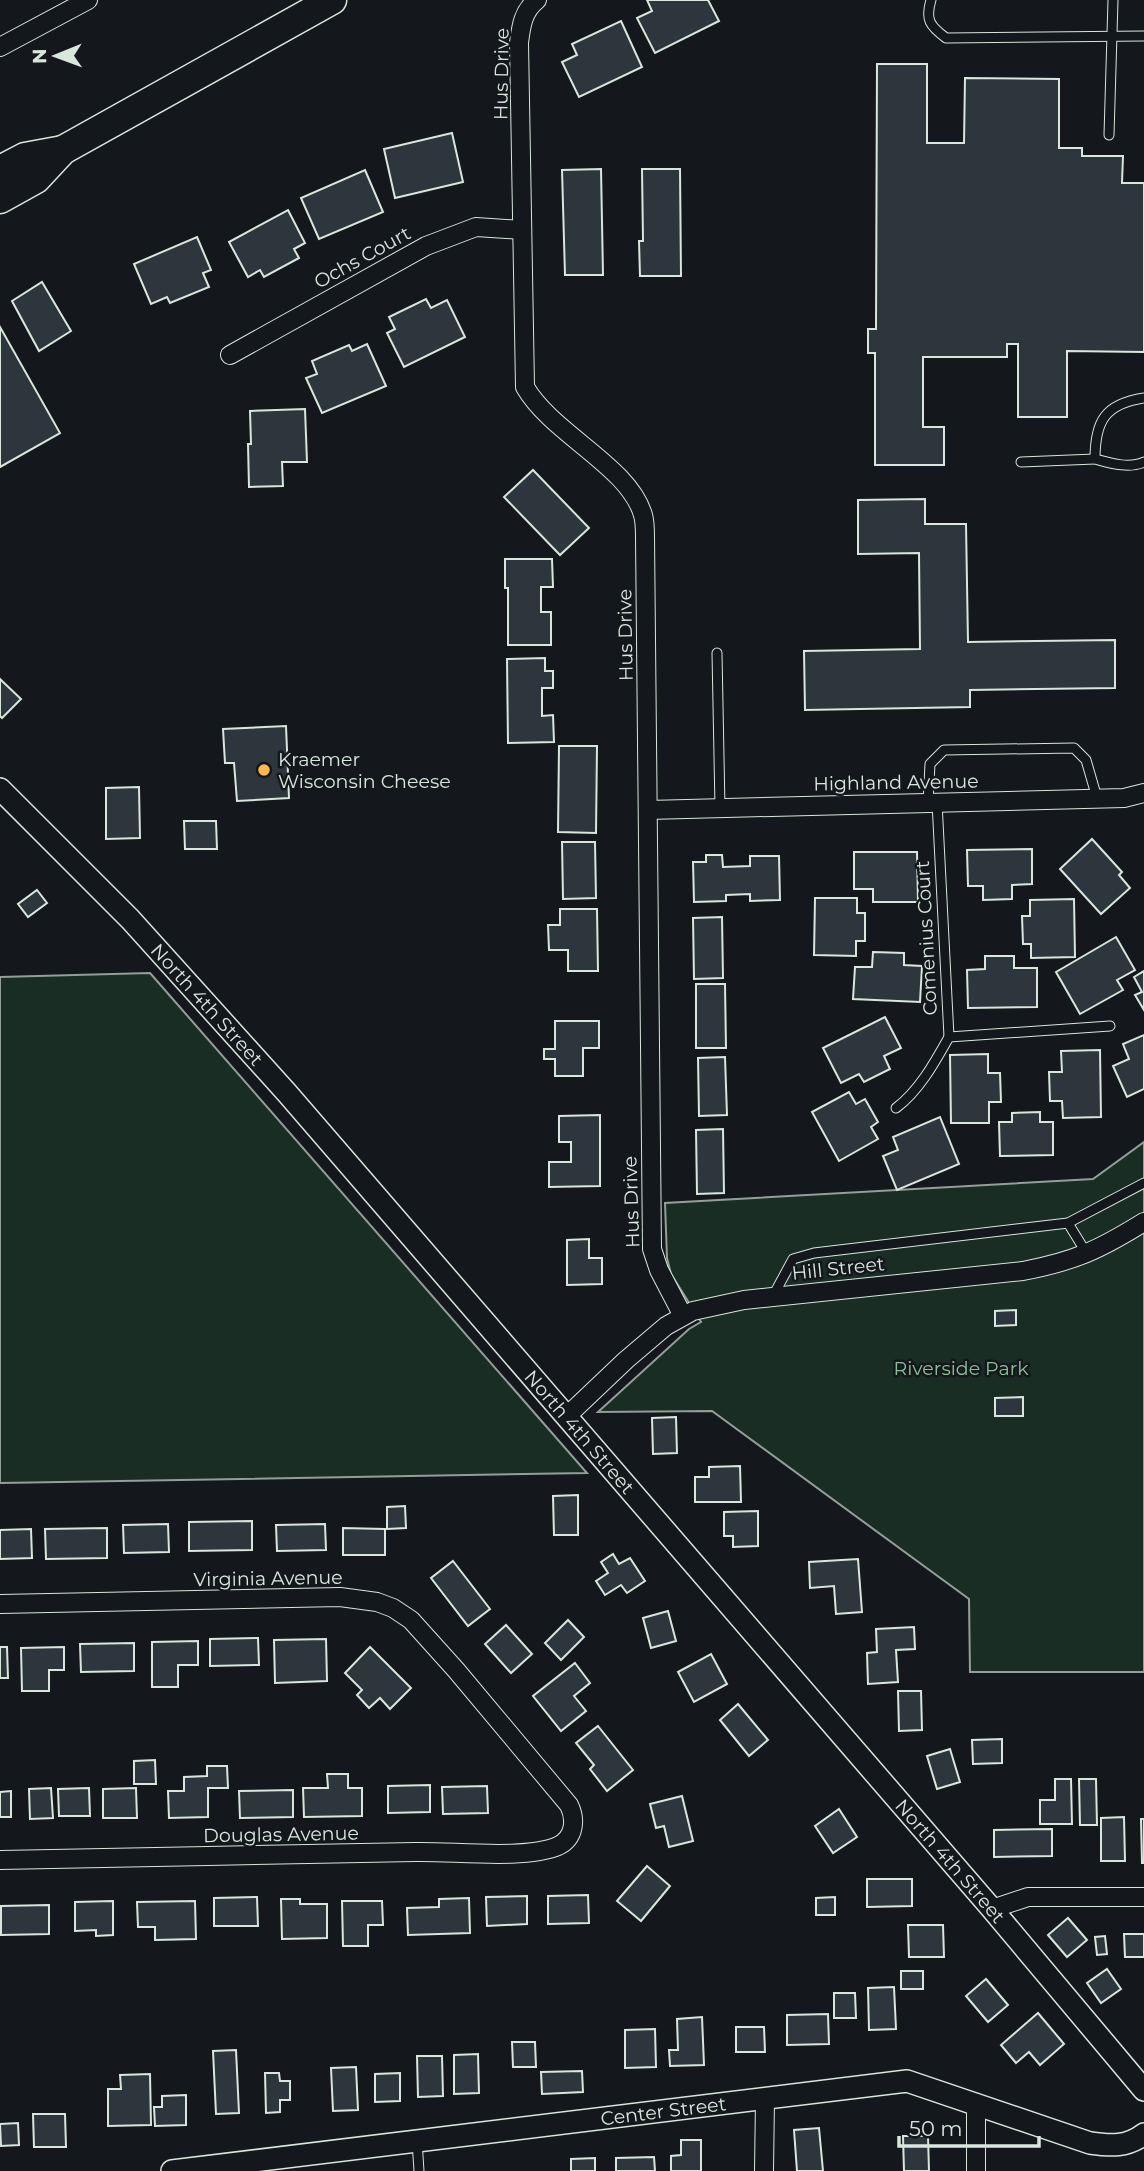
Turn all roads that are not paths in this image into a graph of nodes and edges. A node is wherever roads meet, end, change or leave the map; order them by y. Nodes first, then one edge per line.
1 (89, 0) edge
2 (332, 0) edge
3 (537, 0) edge
4 (930, 0) edge
5 (1113, 0) edge
6 (1112, 36) junction
7 (1144, 36) edge
8 (0, 47) edge
9 (1109, 135) dead end
10 (63, 150) junction
11 (0, 170) edge
12 (0, 199) edge
13 (522, 230) junction
14 (230, 355) dead end
15 (1144, 398) edge
16 (1095, 459) junction
17 (1021, 462) dead end
18 (1144, 462) edge
19 (717, 653) dead end
20 (0, 789) edge
21 (1144, 793) edge
22 (1097, 799) junction
23 (933, 802) junction
24 (720, 808) junction
25 (648, 810) junction
26 (1110, 1026) dead end
27 (949, 1037) junction
28 (896, 1108) dead end
29 (1144, 1182) edge
30 (1144, 1222) edge
31 (1068, 1223) junction
32 (1087, 1254) junction
33 (773, 1296) junction
34 (683, 1317) junction
35 (566, 1417) junction
36 (0, 1604) edge
37 (561, 1845) joint
38 (0, 1860) edge
39 (1144, 1897) edge
40 (992, 1909) junction
41 (1144, 2090) edge
42 (765, 2099) junction
43 (976, 2103) junction
44 (1144, 2134) edge
45 (416, 2141) junction
46 (203, 2169) edge
47 (172, 2171) edge
48 (419, 2171) edge
49 (764, 2171) edge
50 (976, 2171) edge

1 - 8 street
2 - 10 highway
3 - 13 street, Hus Drive
4 - 6 lane
5 - 6 lane
6 - 7 lane
6 - 9 lane
10 - 11 highway
10 - 12 highway
13 - 14 street, Ochs Court
13 - 25 street, Hus Drive
15 - 16 lane
16 - 17 lane
16 - 18 lane
19 - 24 lane
20 - 35 street, North 4th Street
21 - 22 street, Highland Avenue
22 - 23 street, Highland Avenue
22 - 23 lane, Comenius Court
23 - 24 street, Highland Avenue
23 - 27 lane, Comenius Court
24 - 25 street, Highland Avenue
25 - 34 street, Hus Drive
26 - 27 lane, Comenius Court
27 - 28 lane
29 - 31 lane
30 - 32 street, Hill Street
31 - 32 lane
31 - 33 lane
32 - 33 street, Hill Street
33 - 34 street, Hill Street
34 - 35 street, Hill Street
35 - 40 street, North 4th Street
36 - 37 street, Virginia Avenue
37 - 38 street, Douglas Avenue
39 - 40 street
40 - 41 street, North 4th Street
42 - 43 street, Center Street
42 - 45 street, Center Street
42 - 49 street
43 - 44 street, Center Street
43 - 50 street
45 - 46 street, Center Street
45 - 48 lane
46 - 47 street, Center Street

